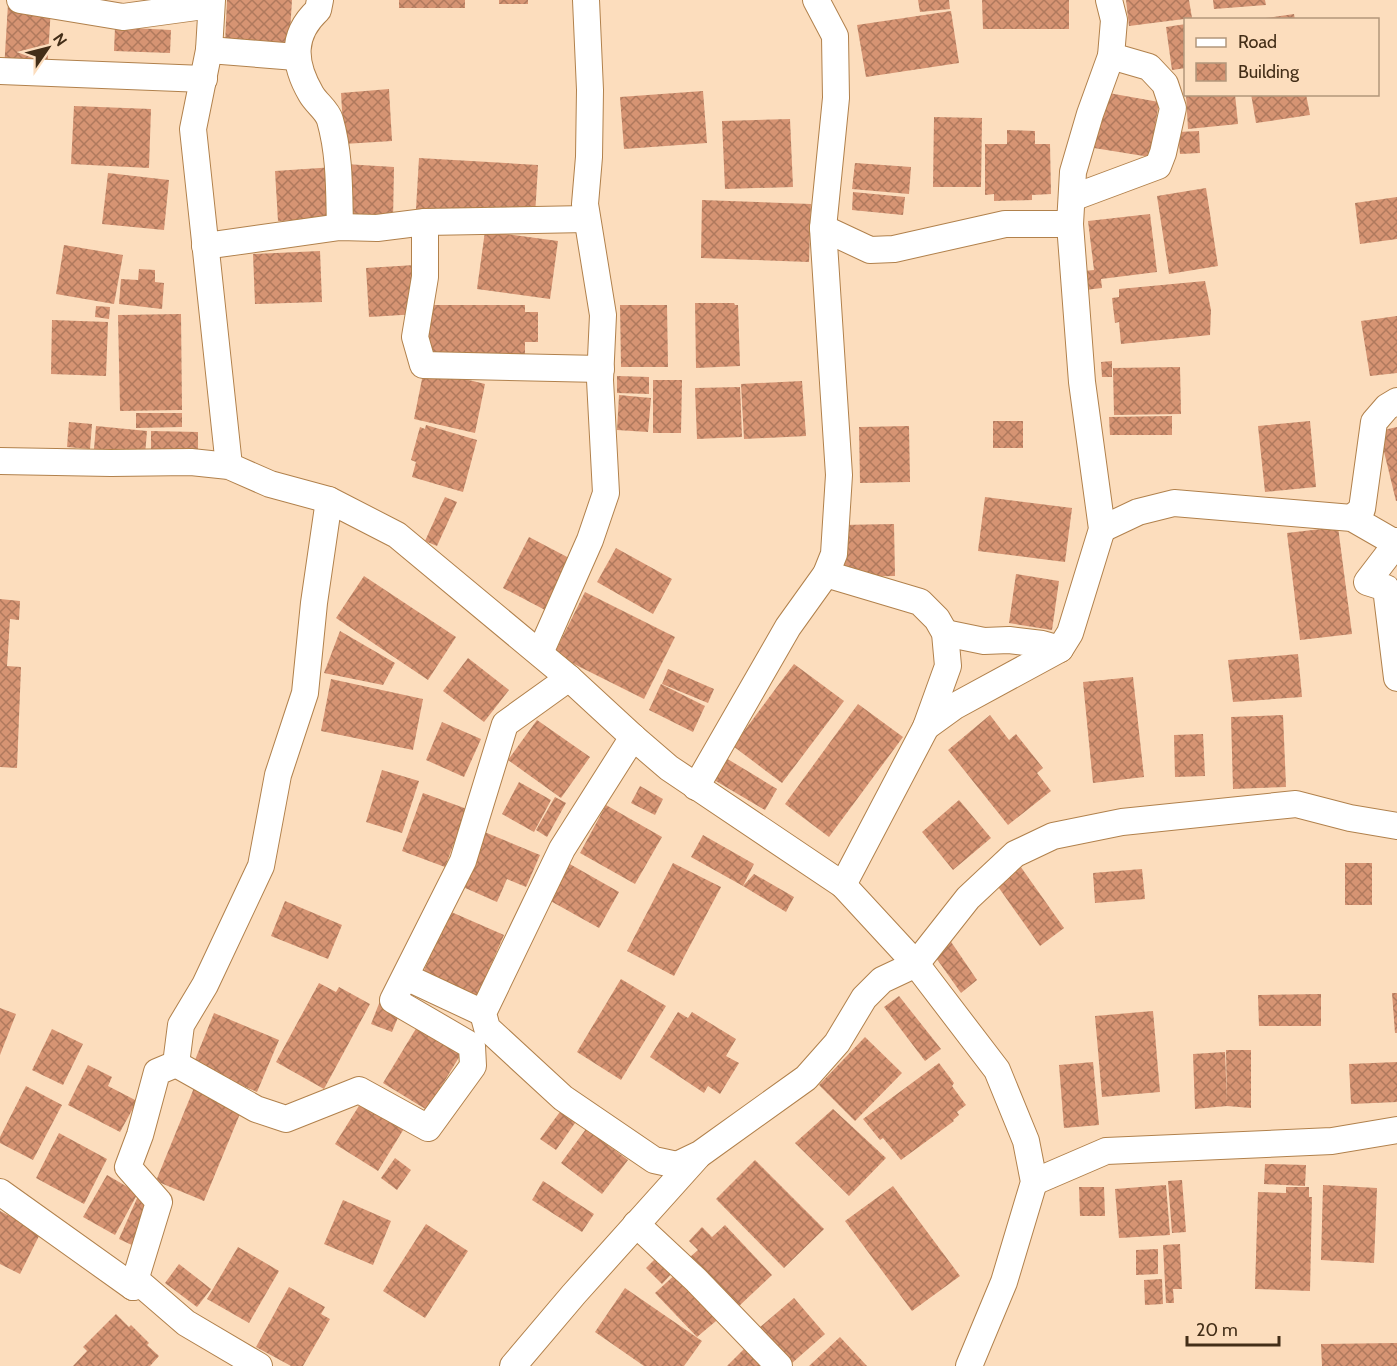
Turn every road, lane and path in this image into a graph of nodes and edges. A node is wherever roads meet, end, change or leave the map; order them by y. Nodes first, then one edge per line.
1 (20, 0) edge
2 (320, 0) edge
3 (586, 0) edge
4 (816, 0) edge
5 (1109, 0) edge
6 (211, 2) edge
7 (209, 50) junction
8 (1111, 56) junction
9 (296, 57) junction
10 (0, 71) edge
11 (204, 79) junction
12 (1072, 198) junction
13 (587, 219) junction
14 (425, 222) junction
15 (1070, 224) junction
16 (340, 227) junction
17 (823, 228) junction
18 (205, 246) junction
19 (601, 369) junction
20 (1397, 401) edge
21 (0, 461) edge
22 (229, 466) junction
23 (329, 500) junction
24 (1352, 519) junction
25 (1102, 529) junction
26 (1397, 541) edge
27 (1397, 549) edge
28 (826, 574) junction
29 (945, 633) junction
30 (1060, 649) junction
31 (540, 653) junction
32 (569, 678) junction
33 (1397, 678) edge
34 (926, 727) junction
35 (633, 738) junction
36 (696, 787) junction
37 (1397, 826) edge
38 (843, 885) junction
39 (916, 964) junction
40 (406, 977) junction
41 (483, 1013) junction
42 (176, 1064) junction
43 (1397, 1130) edge
44 (700, 1154) junction
45 (1034, 1182) junction
46 (0, 1192) edge
47 (636, 1224) junction
48 (133, 1287) junction
49 (259, 1366) edge
50 (513, 1366) edge
51 (779, 1366) edge
52 (969, 1366) edge

1 - 6 street
2 - 9 street
3 - 13 street
4 - 17 street
5 - 8 street
6 - 7 street
7 - 9 street
7 - 11 street
8 - 12 street
8 - 12 street
9 - 16 street
10 - 11 street
11 - 18 street
12 - 15 street
13 - 14 street
13 - 19 street
14 - 16 street
14 - 19 street
15 - 17 street
15 - 25 street
16 - 18 street
17 - 28 street
18 - 22 street
19 - 31 street
20 - 24 street
21 - 22 street
22 - 23 street
23 - 31 street
23 - 42 street
24 - 25 street
24 - 26 street
25 - 30 street
27 - 33 street
28 - 29 street
28 - 36 street
29 - 30 street
29 - 34 street
30 - 34 street
31 - 32 street
32 - 35 street
32 - 40 street
34 - 38 street
35 - 36 street
35 - 41 street
36 - 38 street
37 - 39 street
38 - 39 street
39 - 44 street
39 - 45 street
40 - 41 street
40 - 42 street
41 - 44 street
42 - 48 street
43 - 45 street
44 - 47 street
45 - 52 street
46 - 48 street
47 - 50 street
47 - 51 street
48 - 49 street

